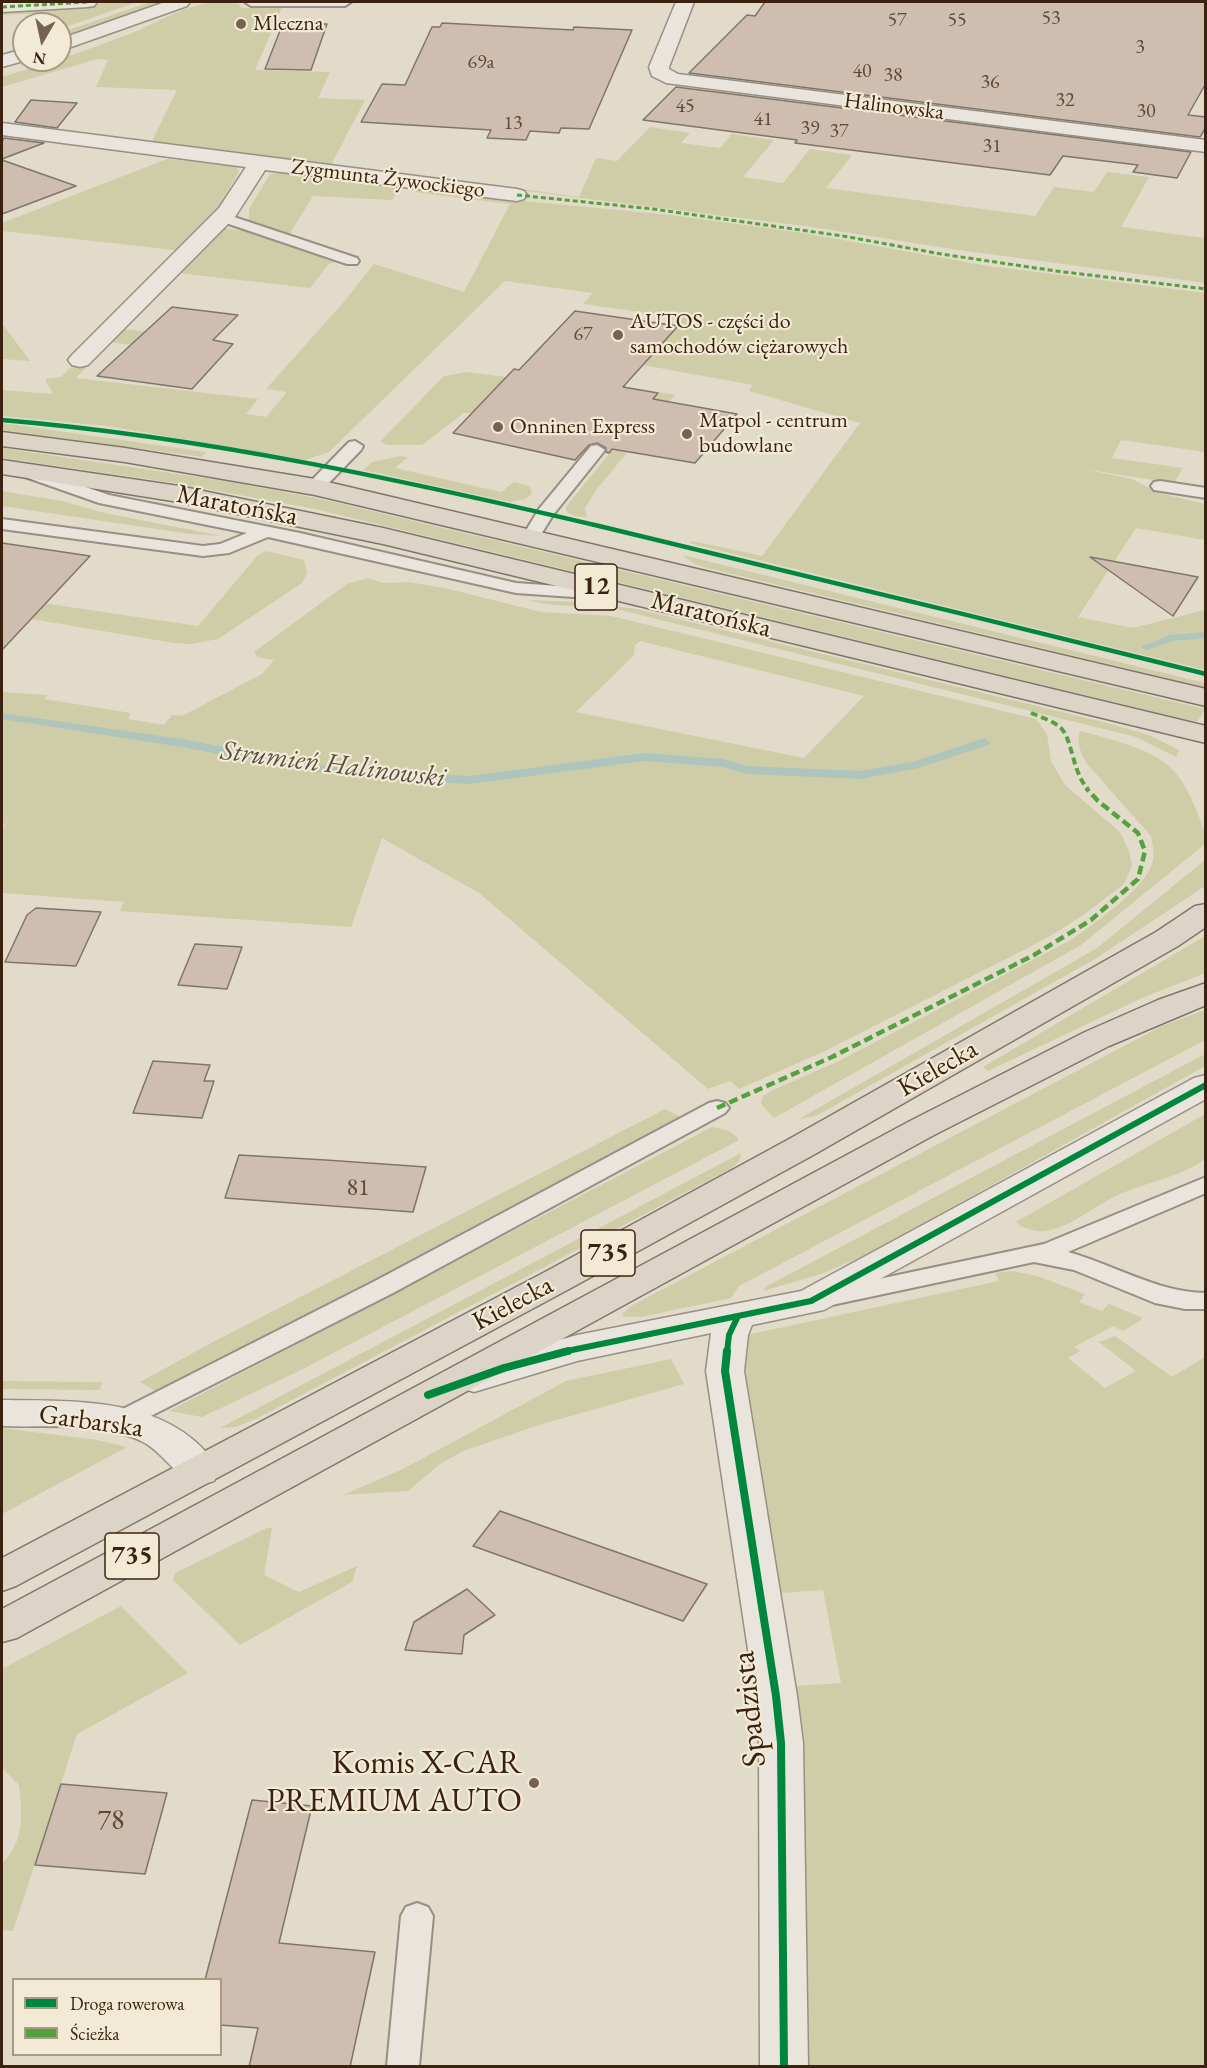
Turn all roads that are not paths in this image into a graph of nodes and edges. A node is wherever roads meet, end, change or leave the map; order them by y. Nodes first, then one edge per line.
1 (88, 2) edge
2 (181, 2) edge
3 (251, 2) edge
4 (345, 2) edge
5 (685, 2) edge
6 (2, 7) edge
7 (72, 41) edge
8 (2, 129) edge
9 (1206, 146) edge
10 (259, 163) junction
11 (518, 195) dead end
12 (222, 217) junction
13 (352, 261) dead end
14 (80, 360) dead end
15 (2, 439) edge
16 (356, 446) dead end
17 (597, 450) dead end
18 (13, 469) edge
19 (1160, 486) dead end
20 (315, 487) junction
21 (1206, 494) edge
22 (2, 524) edge
23 (267, 531) junction
24 (531, 537) junction
25 (632, 596) junction
26 (1206, 698) edge
27 (1199, 736) edge
28 (1206, 913) edge
29 (1206, 993) edge
30 (1206, 1085) edge
31 (717, 1108) dead end
32 (1206, 1184) edge
33 (1031, 1256) junction
34 (811, 1301) junction
35 (1206, 1301) edge
36 (738, 1316) junction
37 (670, 1330) junction
38 (725, 1371) junction
39 (428, 1395) junction
40 (2, 1413) edge
41 (120, 1421) junction
42 (200, 1471) junction
43 (2, 1576) edge
44 (2, 1628) edge
45 (417, 1916) dead end
46 (403, 2067) edge
47 (784, 2067) edge

1 - 6 street
2 - 7 street
3 - 4 lane
5 - 9 street, Halinowska
8 - 10 street, Zygmunta Żywockiego
10 - 11 street, Zygmunta Żywockiego
10 - 12 street, Zygmunta Żywockiego
12 - 13 lane
12 - 14 street, Zygmunta Żywockiego
15 - 20 main road, Maratońska / 12
16 - 20 lane
17 - 24 lane
18 - 23 lane
18 - 25 main road, Maratońska / 12
19 - 21 lane
20 - 24 main road, Maratońska / 12
22 - 23 lane
23 - 25 lane
24 - 26 main road, Maratońska / 12
25 - 27 main road, Maratońska / 12
28 - 42 main road, Kielecka / 735
29 - 39 main road, Kielecka / 735
30 - 34 street
31 - 41 lane
32 - 33 lane
33 - 34 lane
33 - 35 lane
34 - 36 street
36 - 37 street
36 - 38 street, Spadzista
37 - 38 street, Spadzista
37 - 39 street
38 - 47 street, Spadzista
39 - 44 main road, Kielecka / 735
40 - 41 street, Garbarska
41 - 42 street, Garbarska
42 - 43 main road, Kielecka / 735
45 - 46 lane

